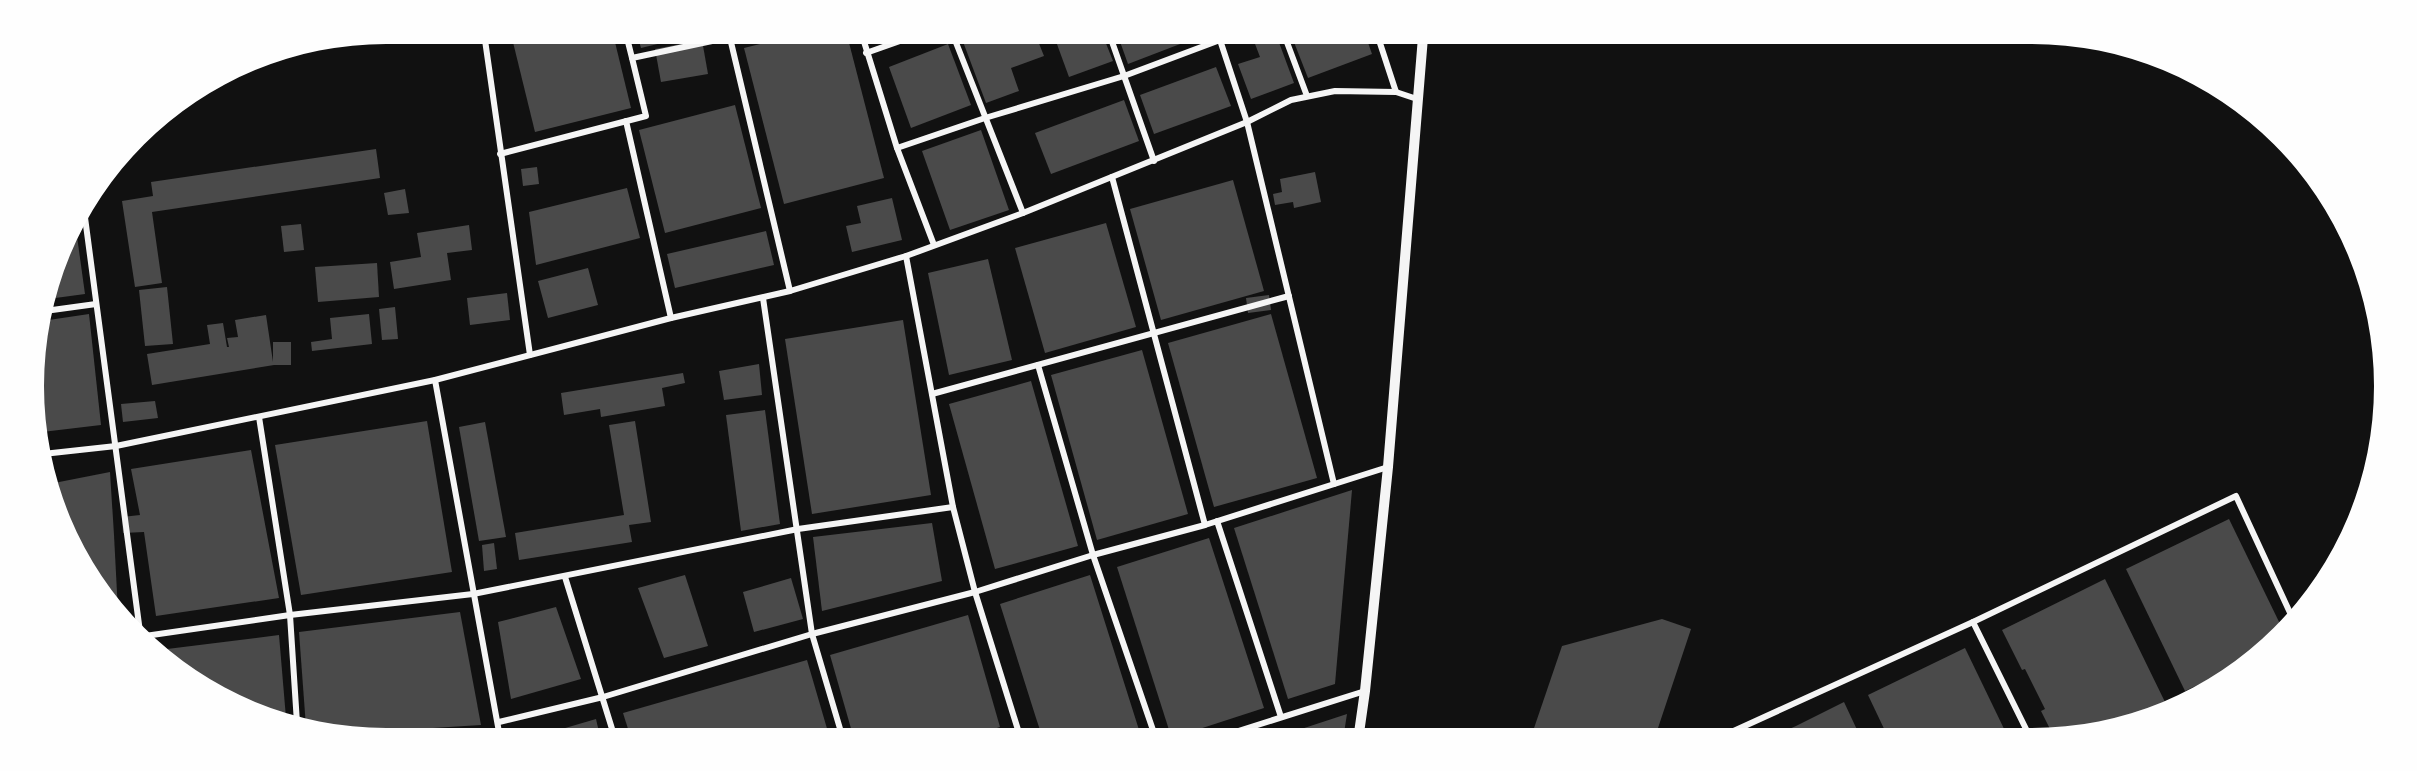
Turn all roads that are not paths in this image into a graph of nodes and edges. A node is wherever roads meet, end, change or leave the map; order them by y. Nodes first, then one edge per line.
1 (485, 44) edge
2 (628, 44) edge
3 (701, 44) edge
4 (731, 44) edge
5 (864, 44) edge
6 (892, 44) edge
7 (956, 44) edge
8 (1113, 44) edge
9 (1207, 44) edge
10 (1224, 44) edge
11 (1287, 44) edge
12 (1380, 44) edge
13 (1422, 44) edge
14 (866, 53) junction
15 (632, 58) junction
16 (1124, 76) junction
17 (1396, 92) junction
18 (1306, 96) junction
19 (1417, 99) junction
20 (985, 118) junction
21 (626, 121) junction
22 (1248, 122) junction
23 (897, 148) junction
24 (500, 154) junction
25 (1154, 161) junction
26 (1112, 177) junction
27 (1023, 213) junction
28 (85, 221) edge
29 (934, 245) junction
30 (906, 256) junction
31 (790, 291) junction
32 (1289, 296) junction
33 (763, 298) junction
34 (96, 304) junction
35 (52, 310) edge
36 (671, 318) junction
37 (1154, 333) junction
38 (530, 355) junction
39 (1038, 365) junction
40 (435, 380) junction
41 (932, 394) junction
42 (259, 417) junction
43 (116, 446) junction
44 (50, 453) edge
45 (1388, 467) junction
46 (1334, 484) junction
47 (953, 507) junction
48 (1217, 521) junction
49 (1205, 525) junction
50 (798, 529) junction
51 (1093, 555) junction
52 (565, 577) junction
53 (975, 592) junction
54 (473, 594) junction
55 (2289, 611) edge
56 (290, 615) junction
57 (139, 622) edge
58 (1973, 622) junction
59 (812, 634) junction
60 (152, 635) edge
61 (1365, 691) junction
62 (603, 697) junction
63 (297, 716) edge
64 (1281, 717) junction
65 (499, 722) junction
66 (500, 728) edge
67 (612, 728) edge
68 (840, 728) edge
69 (1017, 728) edge
70 (1152, 728) edge
71 (1247, 728) edge
72 (1360, 728) edge
73 (1740, 728) edge
74 (2025, 728) edge

1 - 24 street
2 - 15 street
3 - 15 street
4 - 31 street
5 - 14 street
6 - 14 street
7 - 20 street
8 - 16 street
9 - 16 street
10 - 22 street
11 - 18 street
12 - 17 street
13 - 19 street
14 - 23 street
15 - 21 street
16 - 20 street
16 - 25 street
17 - 18 street
17 - 19 street
18 - 22 street
19 - 45 street
20 - 23 street
20 - 27 street
21 - 24 street
21 - 36 street
22 - 25 street
22 - 32 street
23 - 29 street
24 - 38 street
25 - 26 street
26 - 27 street
26 - 37 street
27 - 29 street
28 - 34 street
29 - 30 street
30 - 31 street
30 - 41 street
31 - 33 street
32 - 37 street
32 - 46 street
33 - 36 street
33 - 50 street
34 - 35 street
34 - 43 street
36 - 38 street
37 - 39 street
37 - 49 street
38 - 40 street
39 - 41 street
39 - 51 street
40 - 42 street
40 - 54 street
41 - 47 street
42 - 43 street
42 - 56 street
43 - 44 street
43 - 57 street
45 - 46 street
45 - 61 street
46 - 48 street
47 - 50 street
47 - 53 street
48 - 49 street
48 - 64 street
49 - 51 street
50 - 52 street
50 - 59 street
51 - 53 street
51 - 70 street
52 - 54 street
52 - 62 street
53 - 59 street
53 - 69 street
54 - 56 street
54 - 65 street
55 - 58 street
56 - 60 street
56 - 63 street
58 - 73 street
58 - 74 street
59 - 62 street
59 - 68 street
61 - 64 street
61 - 72 street
62 - 65 street
62 - 67 street
64 - 71 street
65 - 66 street

